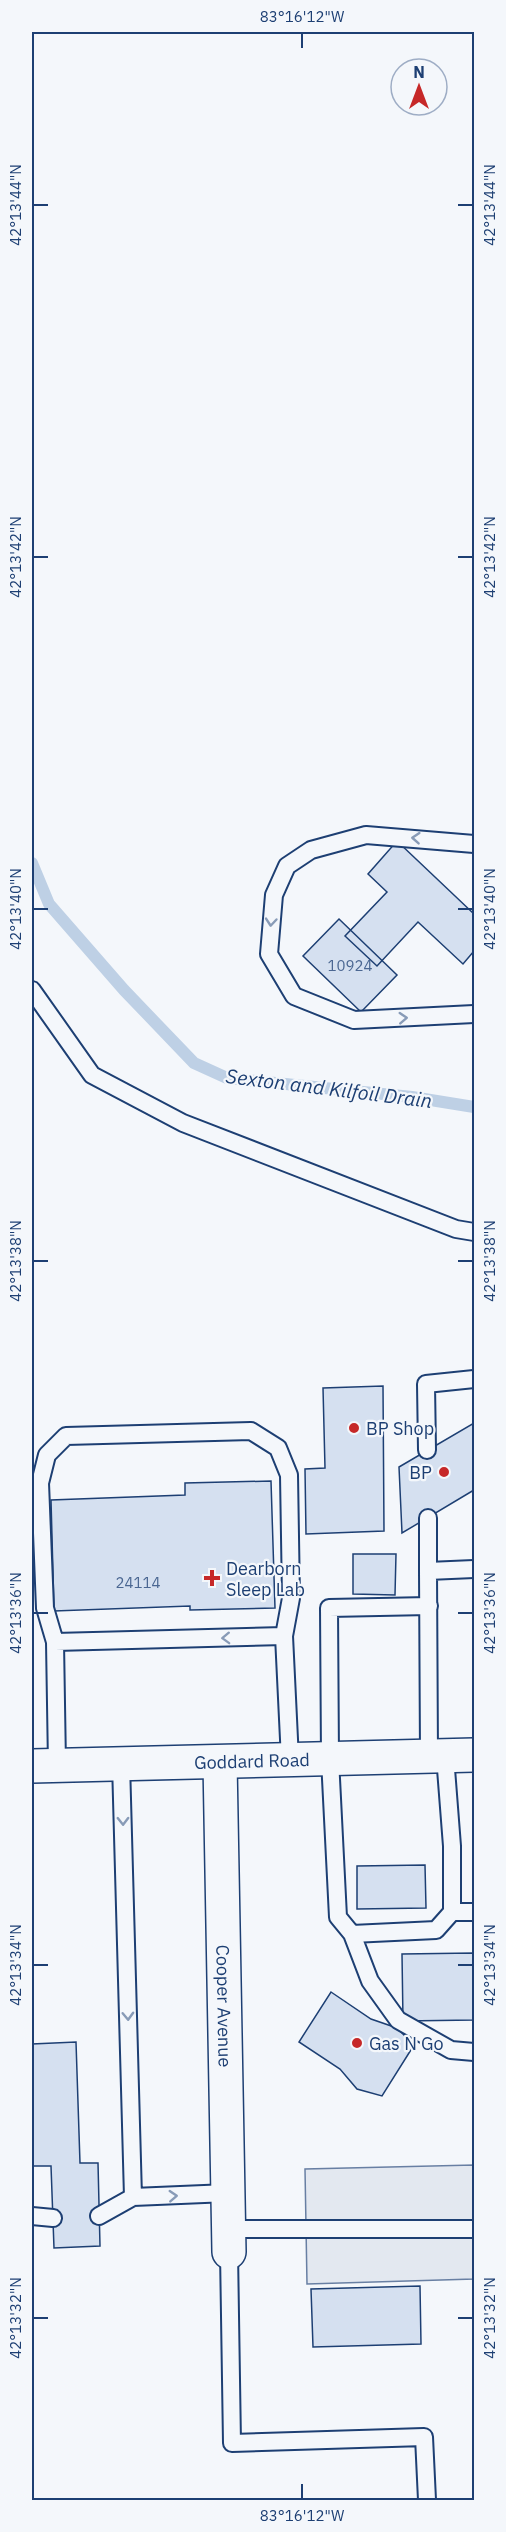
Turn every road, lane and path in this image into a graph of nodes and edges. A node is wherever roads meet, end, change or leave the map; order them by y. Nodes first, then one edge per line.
1 (474, 844) edge
2 (32, 990) edge
3 (474, 1014) edge
4 (474, 1232) edge
5 (474, 1379) edge
6 (427, 1450) dead end
7 (428, 1518) dead end
8 (474, 1569) edge
9 (428, 1571) junction
10 (429, 1606) junction
11 (284, 1636) junction
12 (55, 1642) junction
13 (450, 1755) edge
14 (330, 1759) junction
15 (290, 1760) junction
16 (220, 1762) junction
17 (122, 1763) junction
18 (44, 1765) edge
19 (452, 1912) junction
20 (474, 1912) edge
21 (352, 1935) junction
22 (474, 2052) edge
23 (228, 2193) junction
24 (133, 2198) junction
25 (32, 2216) edge
26 (99, 2216) dead end
27 (53, 2218) dead end
28 (474, 2229) edge
29 (229, 2241) junction
30 (427, 2500) edge

1 -> 3 lane
2 - 4 lane
5 - 6 lane
7 - 9 lane
8 - 9 lane
9 - 10 lane
10 - 13 lane
10 - 14 lane
11 -> 12 lane
11 - 12 lane
11 - 15 lane
12 - 18 lane
13 - 14 street, Goddard Road
13 - 19 lane
14 - 15 street, Goddard Road
14 - 21 lane
15 - 16 street, Goddard Road
16 - 17 street, Goddard Road
16 - 23 street, Cooper Avenue
17 - 18 street, Goddard Road
17 -> 24 lane
19 - 20 lane
19 - 21 lane
21 - 22 lane
24 -> 23 lane
23 - 29 street, Cooper Avenue
24 - 26 lane
25 - 27 lane
28 - 29 lane
29 - 30 lane

